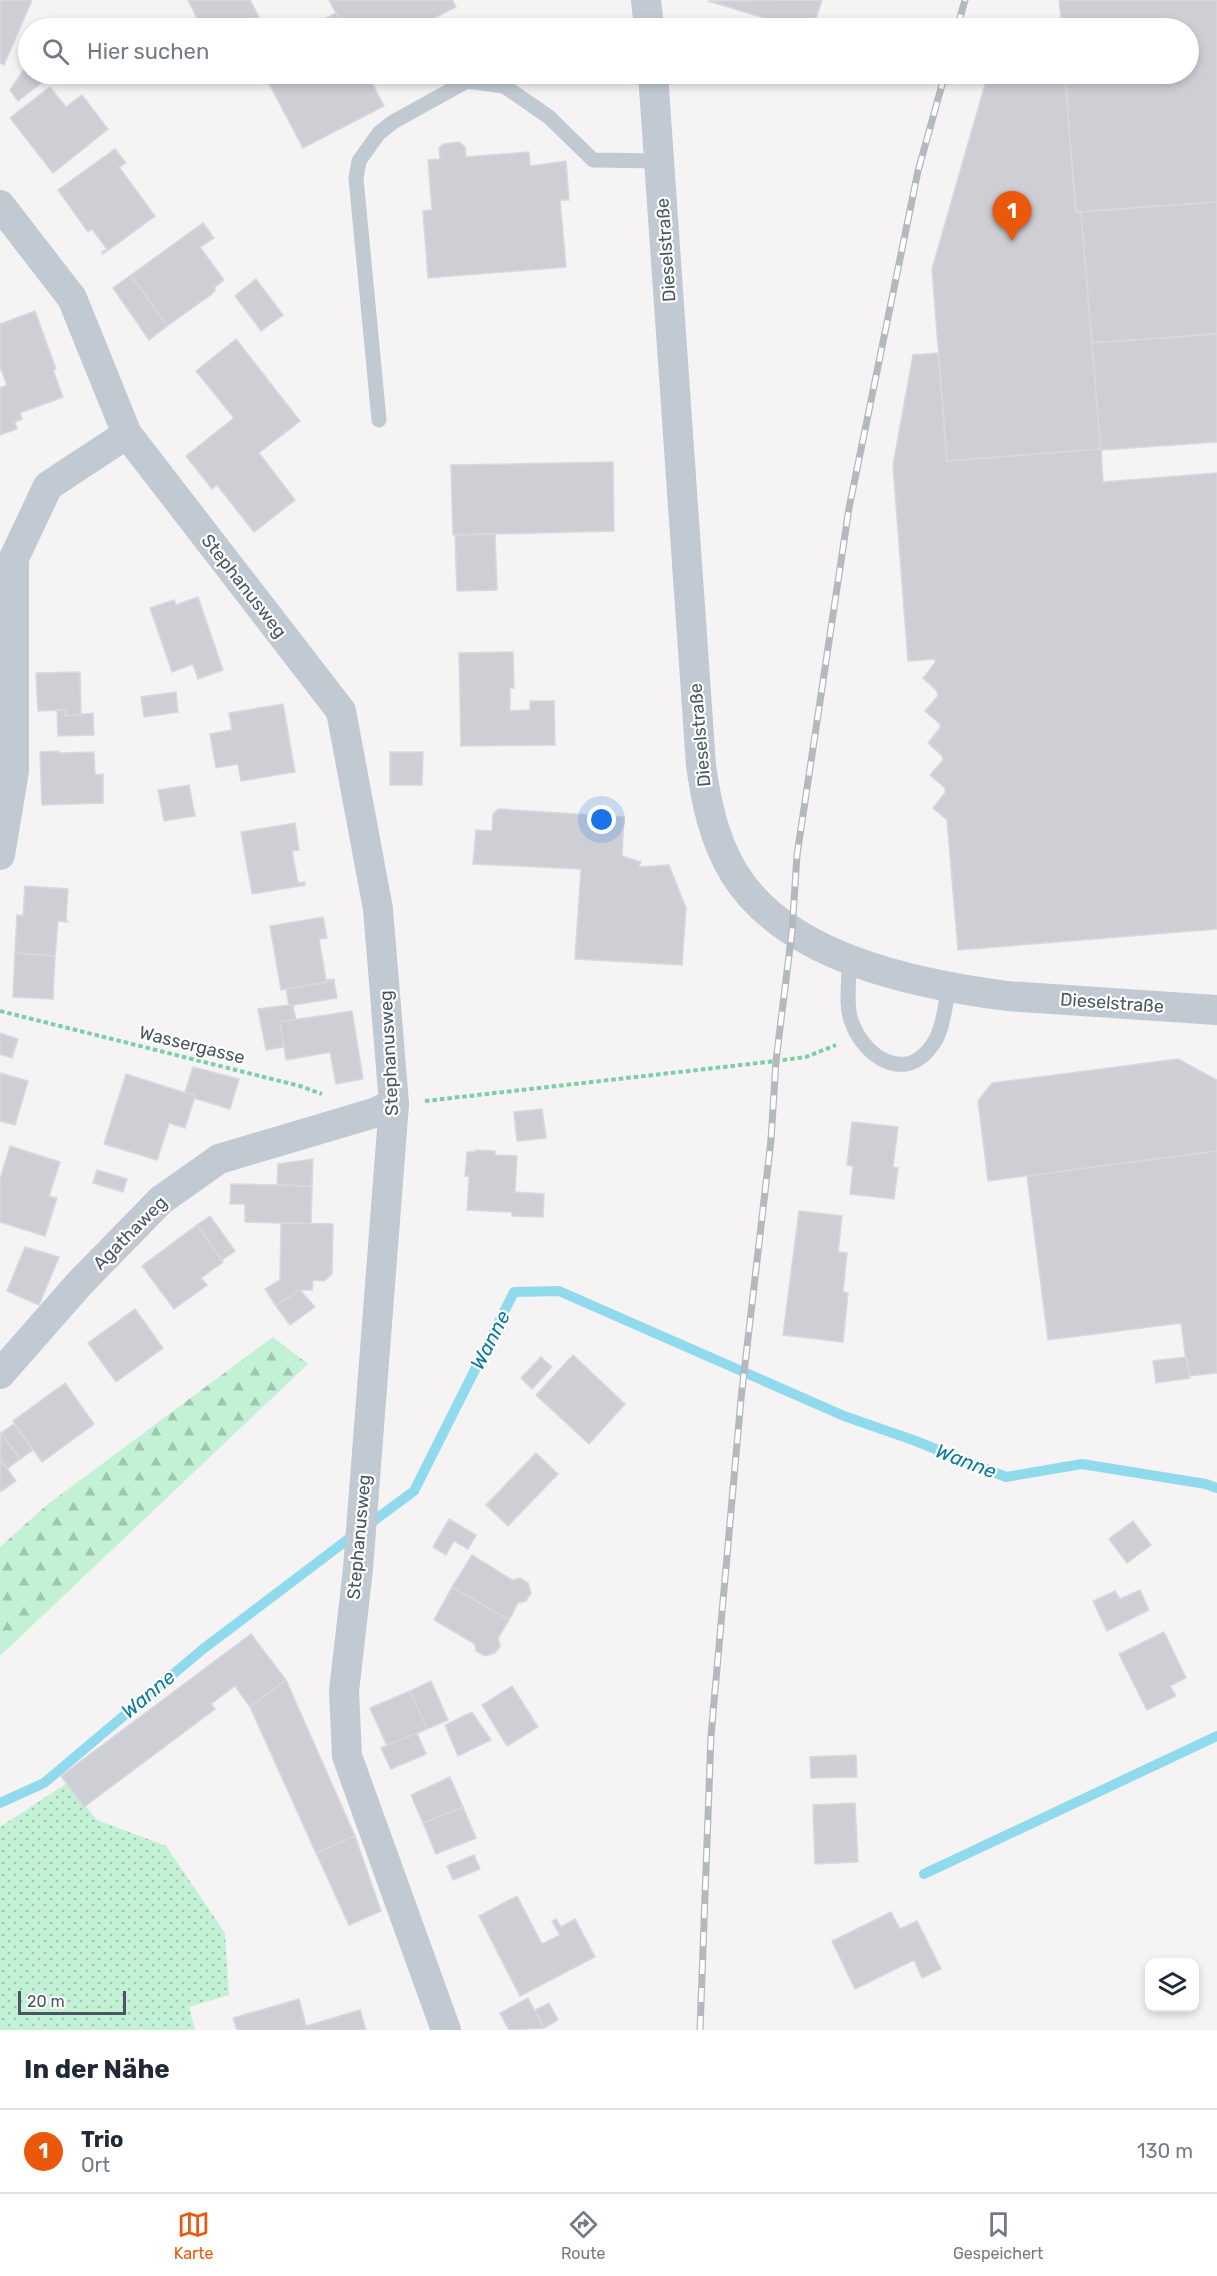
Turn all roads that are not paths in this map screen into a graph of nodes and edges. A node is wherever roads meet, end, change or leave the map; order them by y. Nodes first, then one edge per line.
1 (646, 0) edge
2 (648, 18) edge
3 (462, 84) edge
4 (489, 84) edge
5 (653, 84) edge
6 (660, 161) junction
7 (0, 205) edge
8 (379, 420) dead end
9 (127, 434) junction
10 (0, 855) edge
11 (849, 960) junction
12 (949, 986) junction
13 (1217, 1010) edge
14 (384, 1109) junction
15 (0, 1374) edge
16 (446, 2030) edge

1 - 2 street
3 - 8 lane
4 - 6 lane
5 - 6 street, Dieselstraße
6 - 11 street, Dieselstraße
7 - 9 street, Stephanusweg
9 - 10 street
9 - 14 street, Stephanusweg
11 - 12 street, Dieselstraße
11 - 12 lane
12 - 13 street, Dieselstraße
14 - 15 street, Agathaweg
14 - 16 street, Stephanusweg

